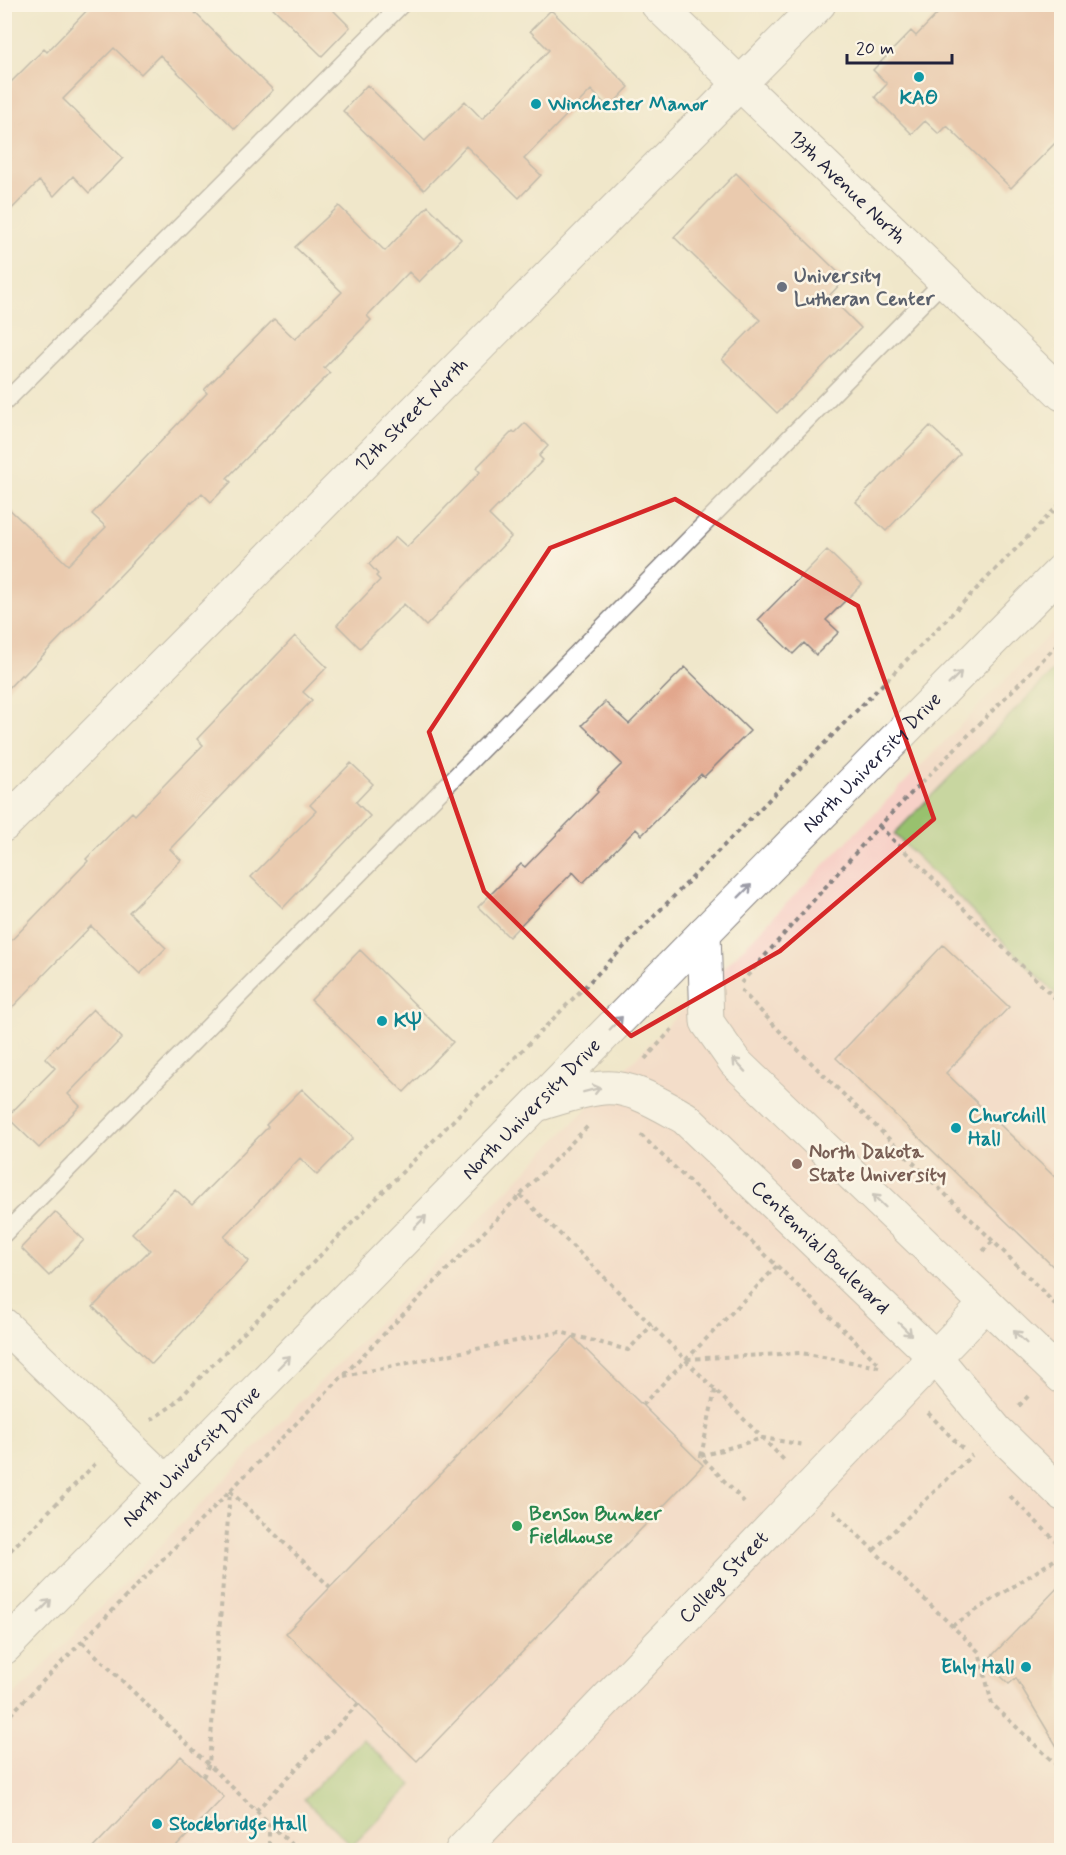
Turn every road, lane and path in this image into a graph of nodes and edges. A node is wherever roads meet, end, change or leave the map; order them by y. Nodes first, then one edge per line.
1 (402, 4) edge
2 (657, 4) edge
3 (819, 4) edge
4 (739, 85) junction
5 (944, 281) junction
6 (1062, 394) edge
7 (4, 404) edge
8 (1062, 502) edge
9 (1062, 570) edge
10 (1062, 640) edge
11 (4, 825) edge
12 (879, 826) junction
13 (704, 933) junction
14 (706, 992) junction
15 (1062, 1005) edge
16 (618, 1089) junction
17 (536, 1104) junction
18 (636, 1131) dead end
19 (4, 1234) edge
20 (777, 1266) junction
21 (986, 1304) junction
22 (1062, 1317) edge
23 (4, 1325) edge
24 (652, 1325) dead end
25 (936, 1358) junction
26 (686, 1359) junction
27 (342, 1376) junction
28 (1062, 1377) edge
29 (715, 1389) dead end
30 (642, 1406) dead end
31 (122, 1439) junction
32 (811, 1446) dead end
33 (701, 1456) junction
34 (970, 1457) dead end
35 (166, 1482) junction
36 (230, 1491) junction
37 (1062, 1494) edge
38 (751, 1509) dead end
39 (874, 1550) dead end
40 (1062, 1555) edge
41 (4, 1557) edge
42 (330, 1587) dead end
43 (951, 1626) dead end
44 (82, 1642) junction
45 (4, 1648) edge
46 (358, 1704) dead end
47 (4, 1721) edge
48 (209, 1764) junction
49 (203, 1777) dead end
50 (256, 1811) junction
51 (268, 1823) junction
52 (269, 1851) edge
53 (297, 1851) edge
54 (462, 1851) edge

1 - 7 lane
2 - 4 street, 13th Avenue North
3 - 4 street, 12th Street North
4 - 5 street, 13th Avenue North
4 - 11 street, 12th Street North
5 - 6 street, 13th Avenue North
5 - 19 lane
8 - 31 path
13 -> 9 street, North University Drive
10 - 12 path
12 - 15 path
12 - 22 path
13 - 14 street
17 -> 13 street, North University Drive
14 - 16 path
21 -> 14 street
17 -> 16 street, Centennial Boulevard
16 -> 25 street, Centennial Boulevard
16 - 27 path
35 -> 17 street, North University Drive
18 - 20 path
20 - 26 path
20 - 26 path
21 - 25 street, College Street
28 -> 21 street
23 - 31 street
24 - 27 path
25 - 37 street, Centennial Boulevard
25 - 54 street, College Street
26 - 30 path
27 - 36 path
29 - 33 path
31 - 35 street
31 - 41 path
32 - 33 path
33 - 38 path
34 - 39 path
45 -> 35 street, North University Drive
36 - 42 path
36 - 44 path
36 - 48 path
40 - 43 path
44 - 47 path
44 - 48 path
46 - 50 path
48 - 49 path
48 - 50 path
50 - 51 path
51 - 52 path
51 - 53 path

